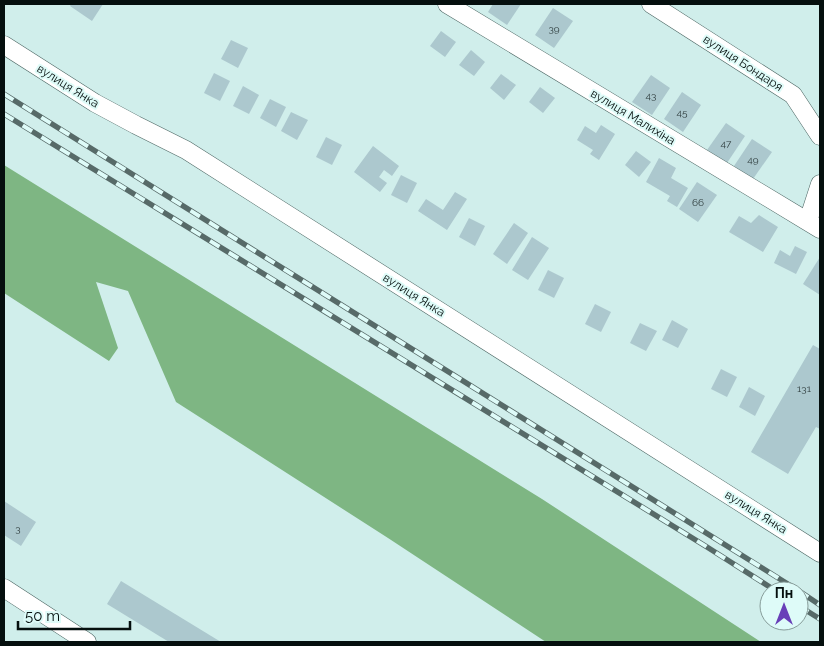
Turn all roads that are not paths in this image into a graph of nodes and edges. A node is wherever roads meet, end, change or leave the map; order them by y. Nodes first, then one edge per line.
1 (447, 4) edge
2 (651, 4) edge
3 (4, 45) edge
4 (820, 136) edge
5 (820, 184) edge
6 (814, 225) edge
7 (820, 553) edge
8 (4, 588) edge
9 (87, 642) edge

1 - 6 street, вулиця Малихіна
2 - 4 street, вулиця Бондаря
3 - 7 street, вулиця Янка
5 - 6 street
8 - 9 street

